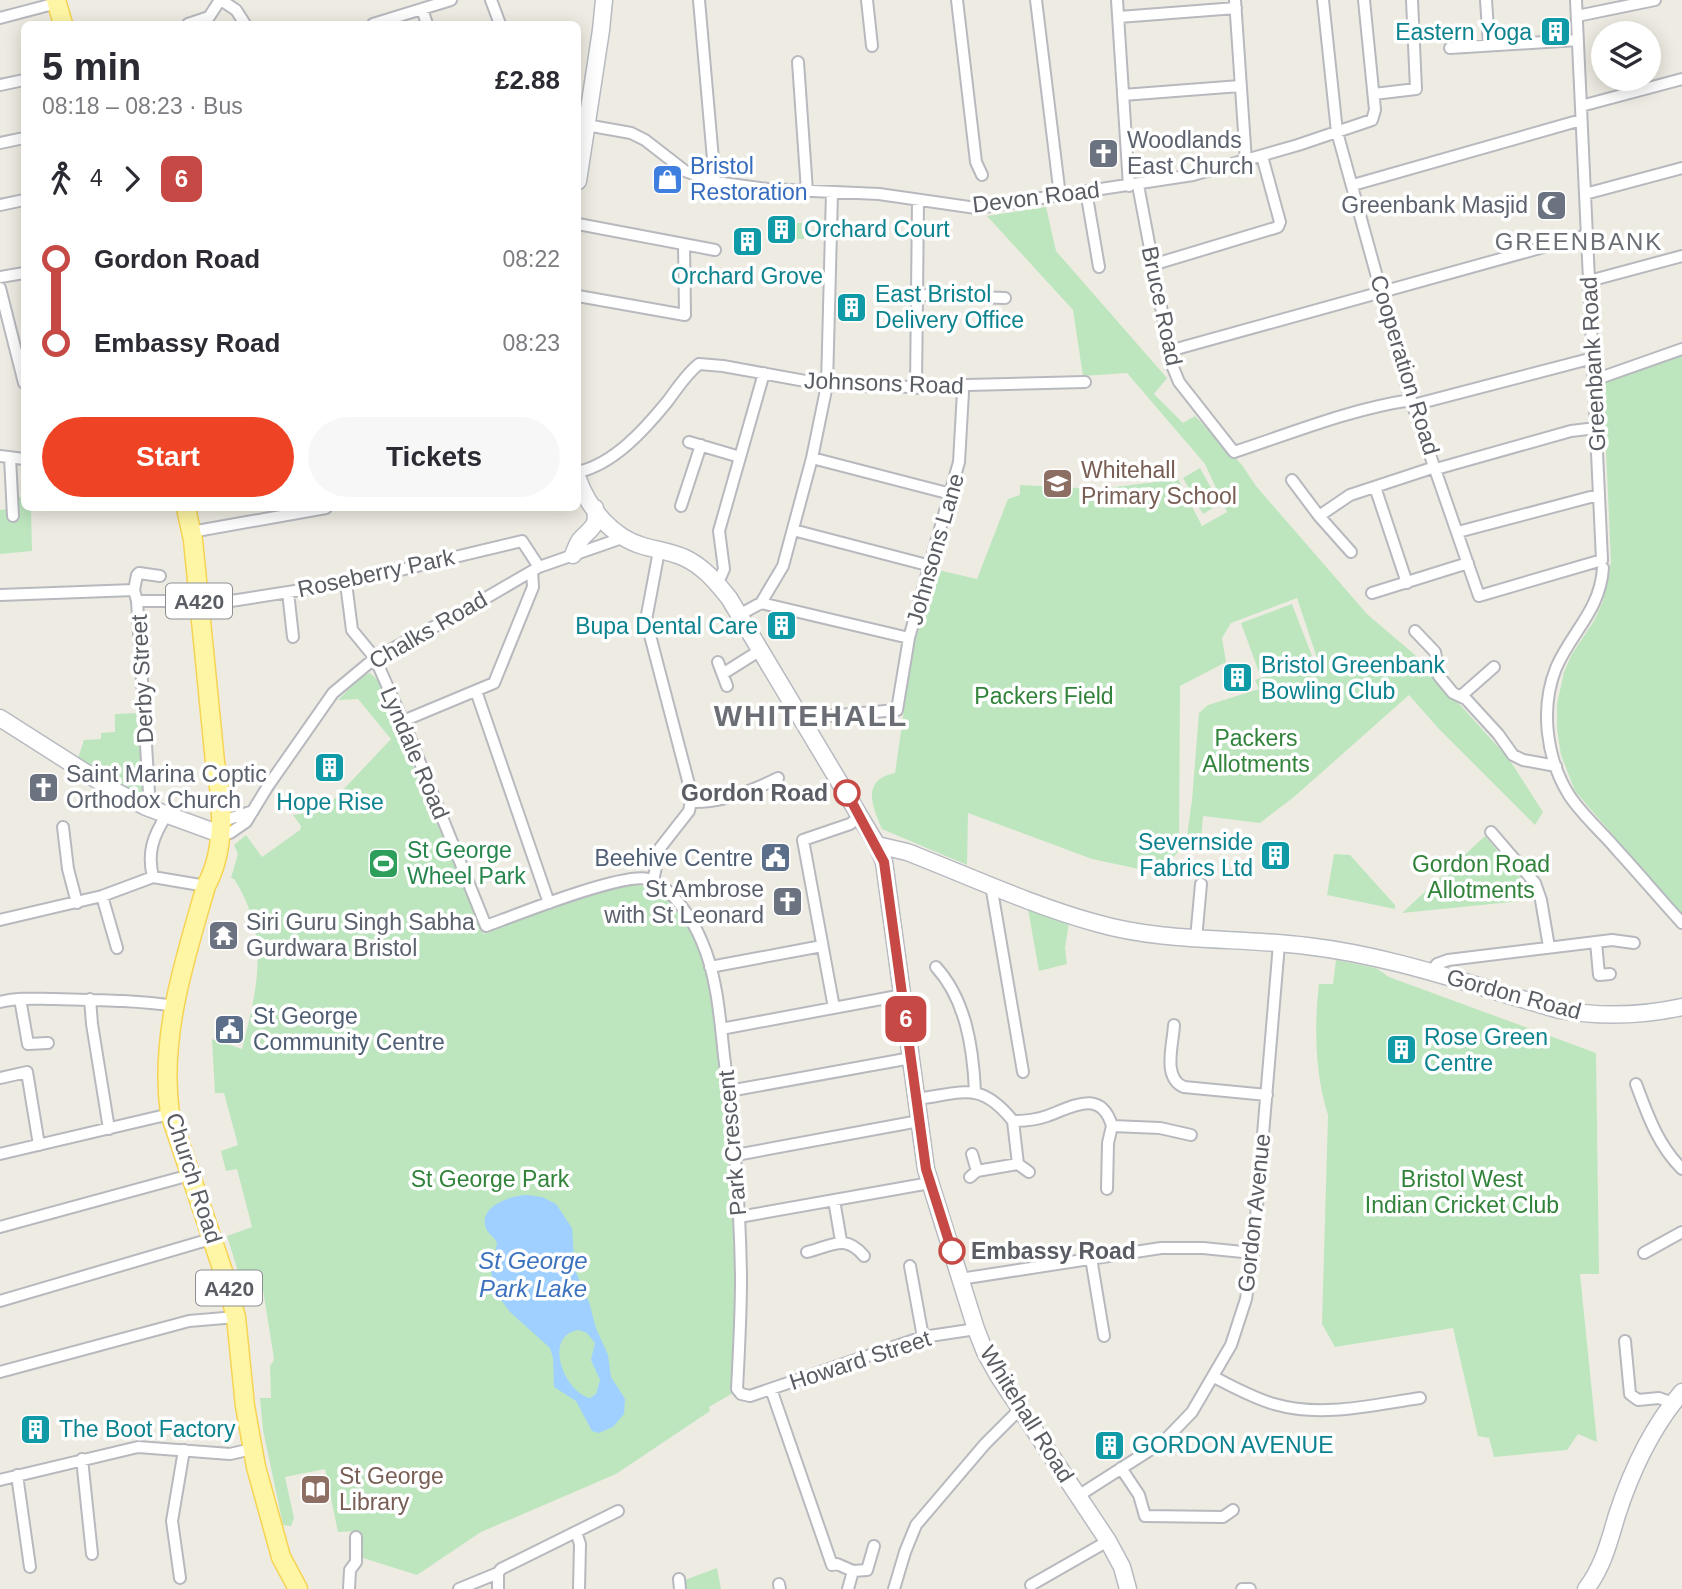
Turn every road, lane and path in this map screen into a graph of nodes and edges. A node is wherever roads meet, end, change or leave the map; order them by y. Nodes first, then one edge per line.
1 (220, 0) edge
2 (451, 0) edge
3 (491, 0) edge
4 (604, 0) edge
5 (699, 0) edge
6 (867, 0) edge
7 (957, 0) edge
8 (1036, 0) edge
9 (1117, 0) edge
10 (1323, 0) edge
11 (1364, 0) edge
12 (1412, 0) edge
13 (1486, 0) edge
14 (1576, 0) edge
15 (1655, 0) edge
16 (56, 1) edge
17 (1235, 4) edge
18 (422, 9) junction
19 (1577, 16) junction
20 (1119, 17) junction
21 (0, 18) edge
22 (62, 21) edge
23 (197, 21) edge
24 (243, 21) edge
25 (383, 21) edge
26 (426, 21) edge
27 (499, 21) edge
28 (1578, 40) junction
29 (872, 46) dead end
30 (1489, 46) junction
31 (1451, 48) dead end
32 (798, 62) dead end
33 (1682, 79) edge
34 (21, 81) edge
35 (0, 85) edge
36 (1240, 86) junction
37 (585, 87) edge
38 (1123, 94) junction
39 (1374, 94) junction
40 (1581, 106) junction
41 (1581, 120) junction
42 (586, 125) junction
43 (1337, 132) junction
44 (21, 139) edge
45 (0, 143) edge
46 (581, 144) edge
47 (1262, 156) junction
48 (1246, 161) junction
49 (1682, 168) edge
50 (982, 175) dead end
51 (715, 182) junction
52 (1133, 185) junction
53 (1353, 185) junction
54 (807, 191) junction
55 (1086, 191) junction
56 (832, 192) junction
57 (1585, 194) junction
58 (1060, 196) junction
59 (918, 200) junction
60 (21, 201) edge
61 (0, 205) edge
62 (581, 225) edge
63 (1587, 235) junction
64 (684, 244) junction
65 (715, 250) dead end
66 (1682, 256) edge
67 (1152, 265) junction
68 (1099, 267) dead end
69 (21, 273) edge
70 (0, 277) edge
71 (1589, 281) junction
72 (0, 288) edge
73 (1381, 292) junction
74 (918, 295) junction
75 (581, 297) edge
76 (1005, 298) dead end
77 (1682, 348) edge
78 (1169, 351) junction
79 (1593, 358) junction
80 (21, 371) edge
81 (764, 373) junction
82 (1594, 380) junction
83 (1085, 382) dead end
84 (827, 385) junction
85 (916, 388) junction
86 (960, 388) junction
87 (1412, 402) junction
88 (1596, 428) junction
89 (689, 442) dead end
90 (701, 445) junction
91 (5, 457) edge
92 (740, 457) junction
93 (812, 458) junction
94 (1436, 468) junction
95 (581, 471) edge
96 (1292, 480) dead end
97 (581, 484) edge
98 (1375, 487) junction
99 (950, 494) junction
100 (1598, 495) junction
101 (681, 506) dead end
102 (595, 508) junction
103 (16, 510) dead end
104 (187, 511) edge
105 (309, 511) edge
106 (1319, 516) junction
107 (793, 530) junction
108 (191, 532) junction
109 (1458, 532) junction
110 (622, 538) junction
111 (659, 551) junction
112 (1352, 552) dead end
113 (573, 555) junction
114 (1468, 563) junction
115 (1603, 564) junction
116 (931, 566) junction
117 (535, 569) junction
118 (160, 576) dead end
119 (716, 582) junction
120 (346, 583) junction
121 (1406, 583) junction
122 (288, 592) junction
123 (1372, 593) dead end
124 (0, 595) edge
125 (136, 596) junction
126 (199, 603) junction
127 (761, 603) junction
128 (739, 615) junction
129 (1415, 631) dead end
130 (293, 637) dead end
131 (909, 638) junction
132 (759, 651) junction
133 (375, 658) junction
134 (718, 662) dead end
135 (1494, 667) dead end
136 (724, 673) junction
137 (727, 686) dead end
138 (476, 691) junction
139 (1461, 696) junction
140 (0, 718) edge
141 (403, 721) junction
142 (803, 724) junction
143 (1556, 766) junction
144 (778, 778) dead end
145 (692, 802) junction
146 (150, 809) junction
147 (166, 816) junction
148 (860, 816) junction
149 (63, 827) dead end
150 (213, 827) junction
151 (1492, 832) dead end
152 (877, 845) junction
153 (153, 877) junction
154 (653, 881) junction
155 (1201, 884) dead end
156 (991, 885) junction
157 (206, 886) junction
158 (102, 896) junction
159 (77, 903) junction
160 (549, 903) junction
161 (0, 908) edge
162 (1, 920) edge
163 (1682, 923) edge
164 (1196, 939) junction
165 (1596, 942) junction
166 (822, 943) junction
167 (1633, 943) dead end
168 (1279, 944) junction
169 (1549, 947) junction
170 (117, 948) dead end
171 (710, 967) junction
172 (936, 967) dead end
173 (1431, 972) junction
174 (1610, 974) dead end
175 (903, 995) junction
176 (20, 999) junction
177 (90, 999) junction
178 (0, 1002) edge
179 (175, 1006) junction
180 (834, 1009) junction
181 (1681, 1009) edge
182 (1174, 1025) dead end
183 (721, 1029) junction
184 (48, 1043) dead end
185 (911, 1058) junction
186 (1023, 1072) dead end
187 (0, 1078) edge
188 (1636, 1084) dead end
189 (729, 1091) junction
190 (975, 1091) junction
191 (1266, 1095) junction
192 (916, 1100) junction
193 (170, 1114) junction
194 (919, 1121) junction
195 (1013, 1121) junction
196 (1112, 1126) junction
197 (109, 1129) junction
198 (1183, 1136) dead end
199 (39, 1145) junction
200 (0, 1154) edge
201 (972, 1154) dead end
202 (736, 1155) junction
203 (1018, 1164) junction
204 (1682, 1169) edge
205 (1029, 1172) dead end
206 (190, 1175) junction
207 (930, 1183) junction
208 (1107, 1189) dead end
209 (834, 1200) junction
210 (739, 1217) junction
211 (0, 1227) edge
212 (1682, 1232) edge
213 (214, 1238) junction
214 (841, 1241) junction
215 (807, 1252) dead end
216 (1253, 1253) junction
217 (1644, 1253) dead end
218 (864, 1256) dead end
219 (1091, 1258) junction
220 (910, 1266) dead end
221 (960, 1279) junction
222 (0, 1301) edge
223 (236, 1317) junction
224 (976, 1329) junction
225 (1104, 1336) dead end
226 (923, 1337) junction
227 (1625, 1341) dead end
228 (0, 1372) edge
229 (1214, 1377) junction
230 (771, 1390) junction
231 (746, 1396) joint
232 (1420, 1398) dead end
233 (1677, 1398) edge
234 (1020, 1409) junction
235 (252, 1449) junction
236 (184, 1450) junction
237 (82, 1459) junction
238 (1121, 1468) junction
239 (17, 1475) junction
240 (0, 1480) edge
241 (1078, 1496) junction
242 (1233, 1510) dead end
243 (618, 1511) dead end
244 (576, 1532) junction
245 (356, 1537) dead end
246 (1108, 1541) junction
247 (874, 1546) dead end
248 (92, 1555) dead end
249 (281, 1557) junction
250 (30, 1567) dead end
251 (853, 1571) junction
252 (498, 1573) junction
253 (180, 1577) dead end
254 (1031, 1585) edge
255 (284, 1589) edge
256 (298, 1589) edge
257 (349, 1589) edge
258 (459, 1589) edge
259 (498, 1589) edge
260 (579, 1589) edge
261 (848, 1589) edge
262 (894, 1589) edge
263 (1128, 1589) edge
264 (1242, 1589) edge
265 (1250, 1589) edge
266 (1586, 1589) edge

1 - 23 street
1 - 24 street
2 - 18 street
3 - 27 street
4 - 37 main road
5 - 51 street
6 - 29 street
7 - 50 street
8 - 58 street
9 - 20 street, Bruce Road
10 - 43 street, Cooperation Road
11 - 39 street, Devon Road
12 - 39 street
13 - 30 street
14 - 19 street, Greenbank Road
15 - 19 street
16 - 21 street
16 - 22 main road
17 - 20 street
17 - 36 street
18 - 25 street
18 - 26 street
19 - 28 street, Greenbank Road
20 - 38 street, Bruce Road
28 - 30 street
28 - 40 street, Greenbank Road
30 - 31 street
32 - 54 street
33 - 40 street
34 - 35 street
36 - 38 street
36 - 48 street
37 - 42 main road
38 - 52 street, Bruce Road
39 - 43 street, Devon Road
40 - 41 street, Greenbank Road
41 - 53 street
41 - 57 street, Greenbank Road
42 - 46 main road
42 - 51 street, Devon Road
43 - 47 street, Devon Road
43 - 53 street, Cooperation Road
44 - 45 street
47 - 48 street, Devon Road
47 - 67 street
48 - 52 street, Devon Road
49 - 57 street
51 - 54 street, Devon Road
52 - 55 street, Devon Road
52 - 67 street, Bruce Road
53 - 73 street, Cooperation Road
54 - 56 street, Devon Road
55 - 58 street, Devon Road
55 - 68 street
56 - 59 street, Devon Road
56 - 84 street
57 - 63 street, Greenbank Road
58 - 59 street, Devon Road
59 - 74 street
60 - 61 street
62 - 64 street
63 - 71 street, Greenbank Road
63 - 73 street
64 - 65 street
64 - 75 street
66 - 71 street
67 - 78 street, Bruce Road
69 - 70 street
71 - 79 street, Greenbank Road
72 - 80 street
73 - 78 street
73 - 87 street, Cooperation Road
74 - 76 street
74 - 85 street
77 - 82 street
78 - 87 street, Bruce Road
79 - 82 street, Greenbank Road
79 - 87 street
81 - 84 street, Johnsons Road
81 - 92 street
81 - 95 street, Johnsons Road
82 - 88 street, Greenbank Road
83 - 86 street, Johnsons Road
84 - 85 street, Johnsons Road
84 - 93 street
85 - 86 street, Johnsons Road
86 - 99 street, Johnsons Lane
87 - 94 street, Cooperation Road
88 - 94 street
88 - 100 street, Greenbank Road
89 - 90 street
90 - 92 street
90 - 101 street
91 - 103 street
92 - 119 street
93 - 99 street
93 - 107 street
94 - 98 street
94 - 109 street, Cooperation Road
96 - 106 street
97 - 102 main road, Whitehall Road
98 - 106 street
98 - 121 street
99 - 116 street, Johnsons Lane
100 - 109 street
100 - 115 street, Greenbank Road
102 - 110 main road, Whitehall Road
102 - 113 main road
104 - 108 main road, Church Road / A420
105 - 108 street
106 - 112 street
107 - 116 street
107 - 127 street
108 - 126 main road, Church Road / A420
109 - 114 street, Cooperation Road
110 - 111 main road, Whitehall Road
110 - 113 street, Chalks Road
111 - 119 main road, Whitehall Road
111 - 145 street
113 - 117 street, Chalks Road
114 - 115 street, Cooperation Road
114 - 121 street
115 - 143 street, Greenbank Road
116 - 131 street, Johnsons Lane
117 - 120 street, Roseberry Park
117 - 133 street, Chalks Road
117 - 138 street
118 - 125 street, Derby Street
119 - 128 main road, Whitehall Road
120 - 122 street, Roseberry Park
120 - 133 street, Lyndale Road
121 - 123 street
122 - 126 street, Roseberry Park
122 - 130 street
124 - 125 street, Roseberry Park
125 - 126 street, Roseberry Park
125 - 146 street, Derby Street
126 - 150 main road, Church Road / A420
127 - 128 street
127 - 131 street
128 - 132 main road, Whitehall Road
129 - 139 street
131 - 142 street, Johnsons Lane
132 - 136 street
132 - 142 main road, Whitehall Road
133 - 141 street, Lyndale Road
133 - 150 street, Chalks Road
134 - 136 street
135 - 139 street
136 - 137 street
138 - 141 street
138 - 160 street
139 - 143 street
140 - 146 main road
141 - 160 street, Lyndale Road
142 - 148 main road, Whitehall Road
143 - 163 street, Greenbank Road
144 - 145 street
145 - 154 street
146 - 147 main road
147 - 150 main road
147 - 153 street
148 - 152 main road, Whitehall Road
148 - 166 street
149 - 159 street
150 - 157 main road, Church Road / A420
151 - 169 street
152 - 156 main road, Gordon Road
152 - 175 main road, Whitehall Road
153 - 157 street
153 - 158 street
154 - 160 street
154 - 171 street, Park Crescent
155 - 164 street
156 - 164 main road, Gordon Road
156 - 186 street
157 - 179 main road, Church Road / A420
158 - 159 street
158 - 170 street
159 - 162 street
161 - 162 street
164 - 168 main road, Gordon Road
165 - 167 street, Gordon Road
165 - 169 street, Gordon Road
165 - 174 street
166 - 171 street
166 - 180 street
168 - 173 main road, Gordon Road
168 - 191 street, Gordon Avenue
169 - 173 street, Gordon Road
171 - 183 street, Park Crescent
172 - 190 street
173 - 181 main road, Gordon Road
175 - 180 street
175 - 185 main road, Whitehall Road
176 - 177 street
176 - 178 street
176 - 184 street
177 - 179 street
177 - 197 street
179 - 193 main road, Church Road / A420
180 - 183 street
182 - 191 street
183 - 189 street, Park Crescent
185 - 189 street
185 - 192 main road, Whitehall Road
187 - 199 street
188 - 204 street
189 - 202 street, Park Crescent
190 - 192 street
190 - 195 street
191 - 216 street, Gordon Avenue
192 - 194 main road, Whitehall Road
193 - 197 street
193 - 206 main road, Church Road / A420
194 - 202 street
194 - 207 main road, Whitehall Road
195 - 196 street
195 - 203 street
196 - 198 street
196 - 208 street
197 - 199 street
199 - 200 street
201 - 203 street
202 - 210 street, Park Crescent
203 - 205 street
206 - 211 street
206 - 213 main road, Church Road / A420
207 - 209 street
207 - 221 main road, Whitehall Road
209 - 210 street
209 - 214 street
210 - 231 street, Park Crescent
212 - 217 street
213 - 222 street
213 - 223 main road, Church Road / A420
214 - 215 street
214 - 218 street
216 - 219 street
216 - 229 street, Gordon Avenue
219 - 221 street
219 - 225 street
220 - 226 street
221 - 224 main road, Whitehall Road
223 - 228 street
223 - 235 main road, Church Road / A420
224 - 226 street, Howard Street
224 - 234 main road, Whitehall Road
226 - 230 street, Howard Street
227 - 233 street
229 - 232 street
229 - 238 street, Gordon Avenue
230 - 231 street, Howard Street
230 - 251 street
233 - 266 main road
234 - 241 main road, Whitehall Road
234 - 262 street
235 - 236 street
235 - 249 main road, Church Road / A420
236 - 237 street
236 - 253 street
237 - 239 street
237 - 248 street
238 - 241 street, Gordon Avenue
238 - 242 street
239 - 240 street
239 - 250 street
241 - 246 main road, Whitehall Road
243 - 244 street
244 - 252 street
244 - 260 street
245 - 257 street
246 - 254 street
246 - 263 main road, Whitehall Road
247 - 251 street
249 - 255 main road
249 - 256 main road, Church Road / A420
251 - 261 street
252 - 258 street
252 - 259 street
264 - 265 street

